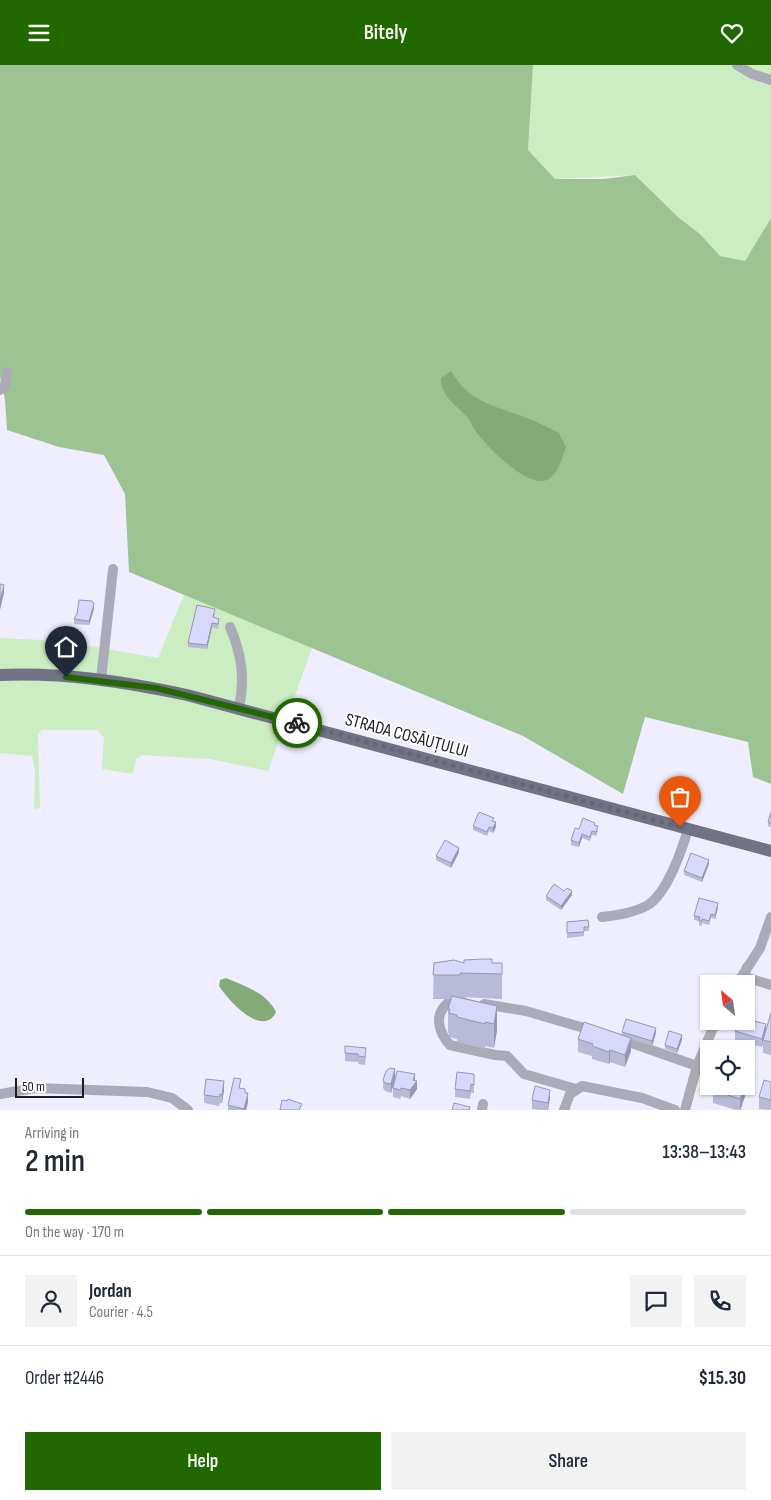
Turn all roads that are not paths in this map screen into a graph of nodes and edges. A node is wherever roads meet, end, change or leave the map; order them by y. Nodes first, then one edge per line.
1 (737, 65) edge
2 (771, 80) edge
3 (7, 372) dead end
4 (0, 389) edge
5 (113, 569) dead end
6 (230, 627) dead end
7 (0, 675) edge
8 (101, 680) junction
9 (240, 708) junction
10 (688, 829) junction
11 (771, 851) edge
12 (602, 917) dead end
13 (771, 917) edge
14 (747, 967) junction
15 (742, 975) edge
16 (771, 985) edge
17 (712, 1030) edge
18 (697, 1066) junction
19 (576, 1089) junction
20 (0, 1094) edge
21 (188, 1110) edge
22 (564, 1110) edge
23 (675, 1110) edge
24 (685, 1110) edge

1 - 2 street
3 - 4 street
5 - 8 street
6 - 9 street
7 - 8 main road, STRADA COSĂUȚULUI
8 - 9 main road, STRADA COSĂUȚULUI
9 - 10 main road, STRADA COSĂUȚULUI
10 - 11 main road, STRADA COSĂUȚULUI
10 - 12 street
13 - 14 street
14 - 15 street
14 - 16 street
17 - 18 street
18 - 19 street
18 - 24 street
19 - 22 street
19 - 23 street
20 - 21 street

